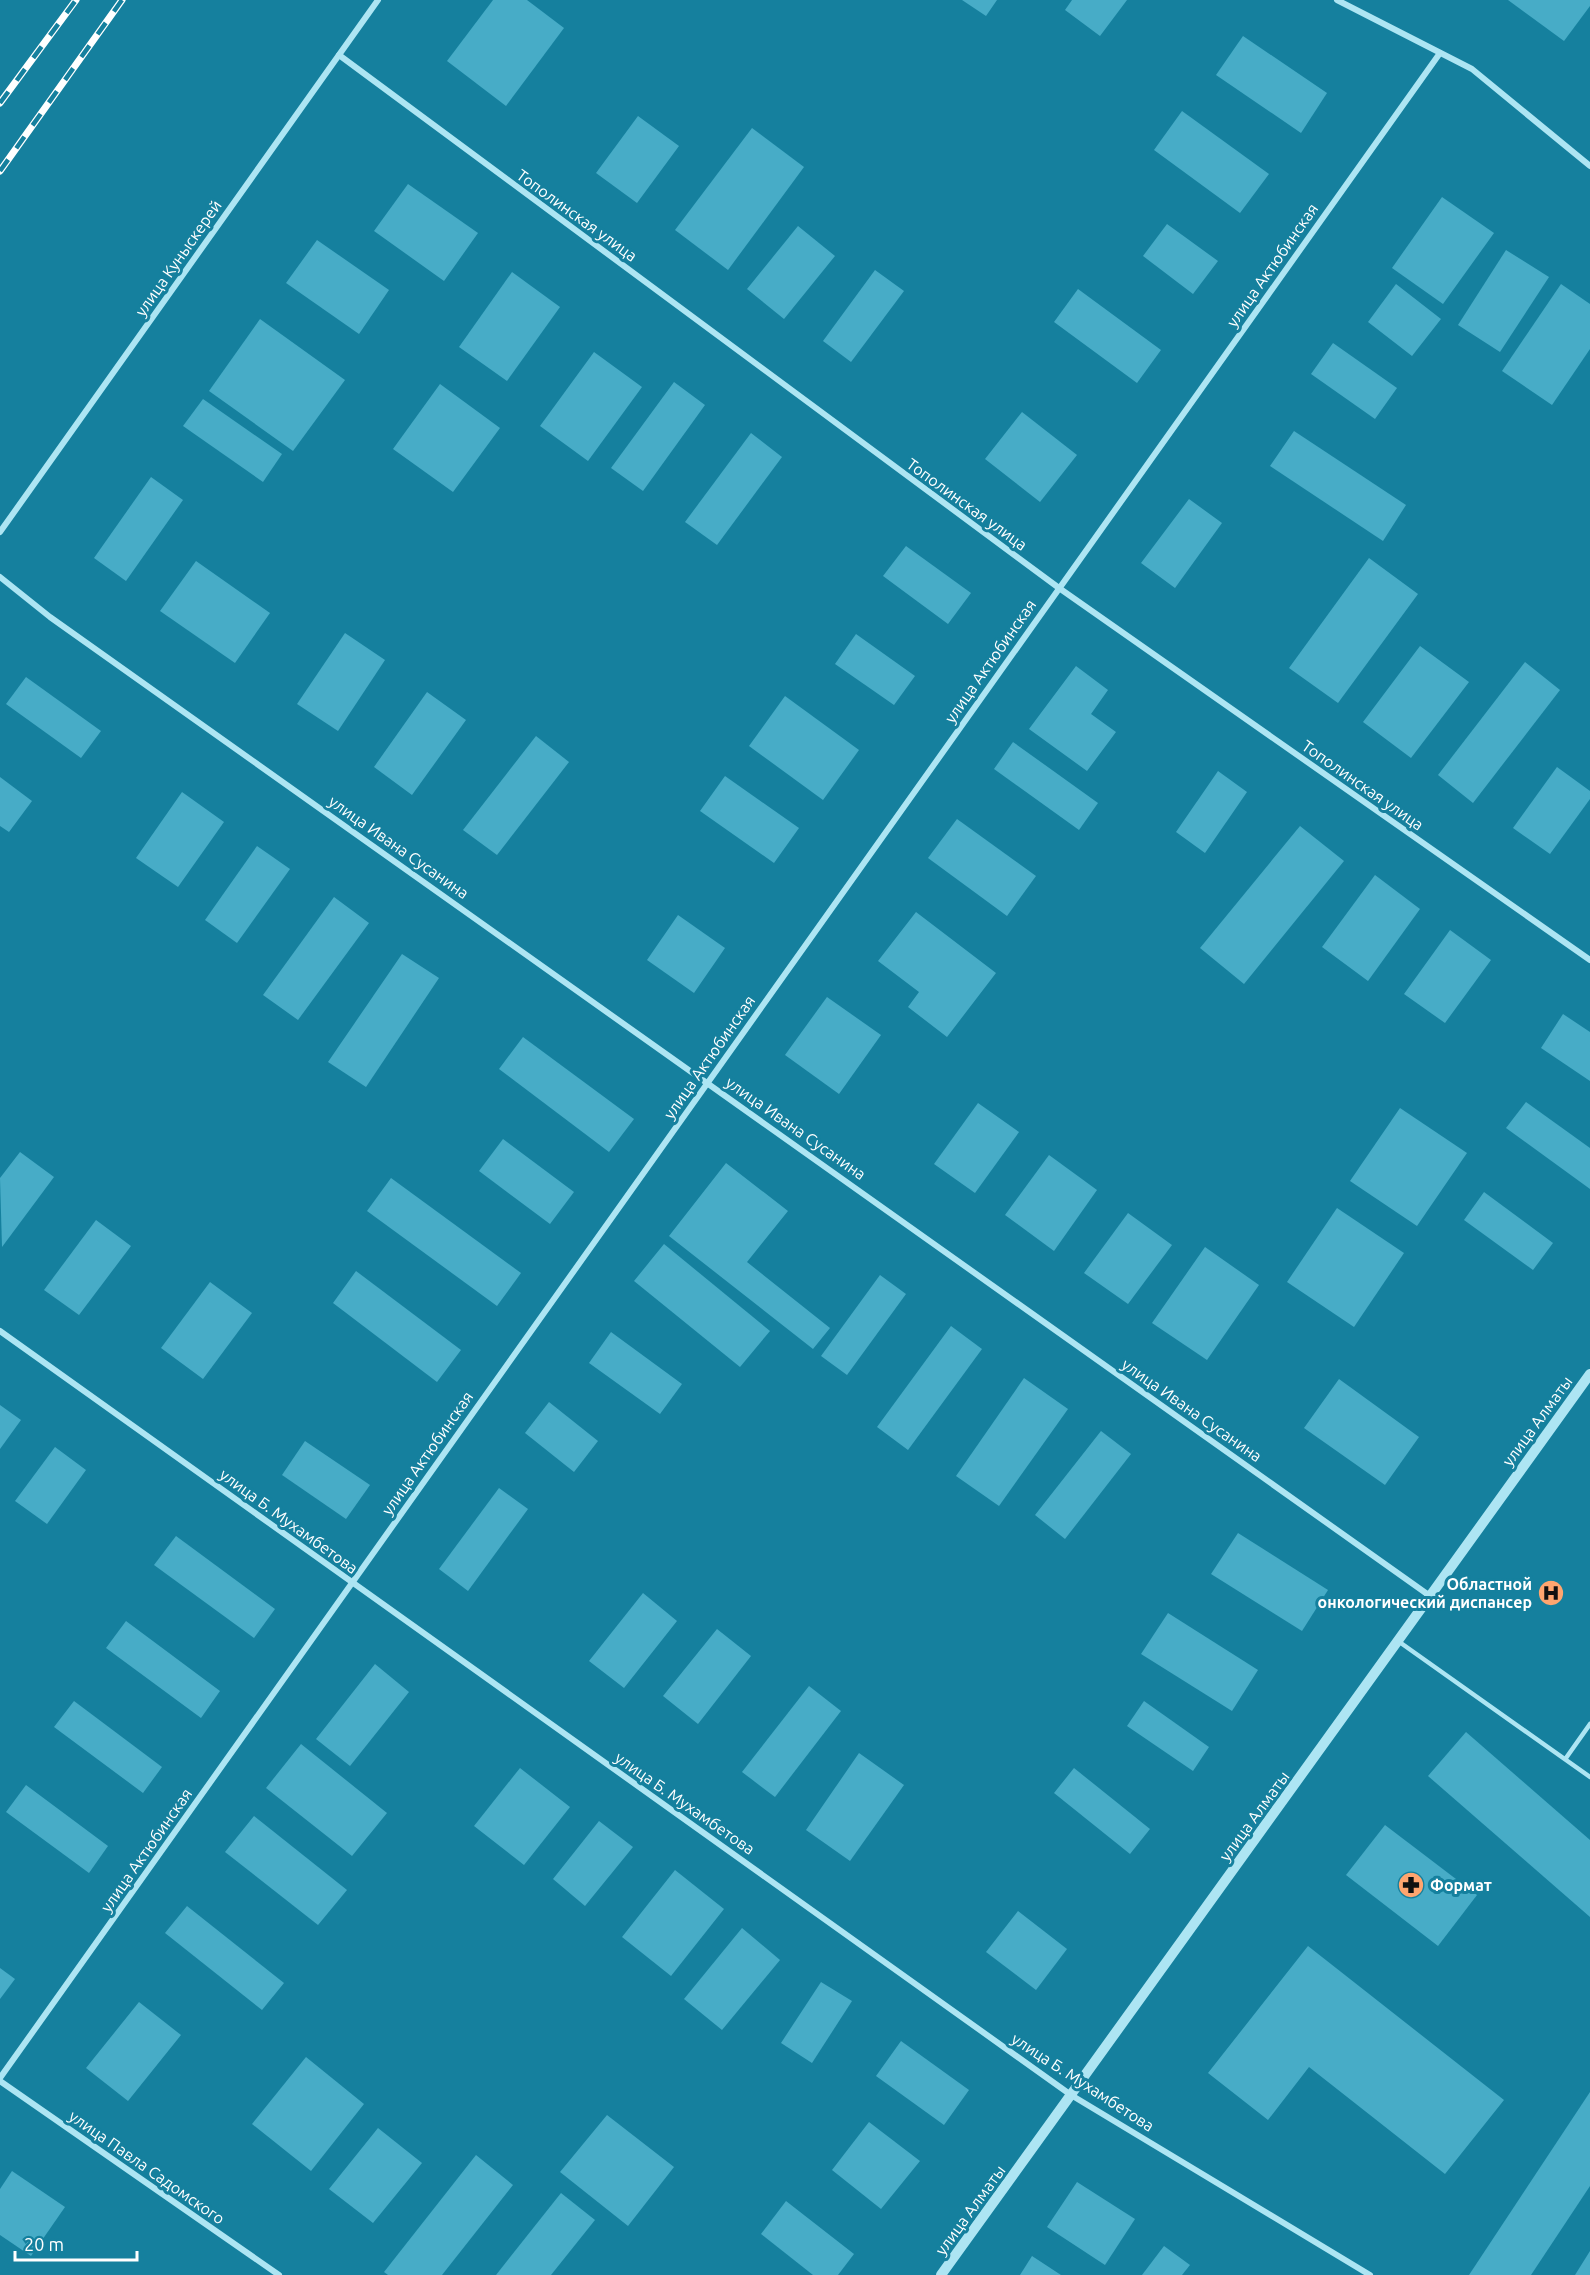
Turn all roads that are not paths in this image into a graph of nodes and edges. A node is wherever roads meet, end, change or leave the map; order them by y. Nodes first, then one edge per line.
1 (378, 0) edge
2 (1337, 0) edge
3 (1440, 53) junction
4 (339, 55) junction
5 (1590, 166) edge
6 (0, 532) edge
7 (0, 577) edge
8 (1059, 588) junction
9 (1590, 960) edge
10 (708, 1082) junction
11 (0, 1331) edge
12 (1590, 1374) edge
13 (352, 1582) junction
14 (1430, 1596) junction
15 (1398, 1641) junction
16 (1590, 1724) edge
17 (1566, 1758) junction
18 (1590, 1777) edge
19 (0, 2079) edge
20 (1071, 2095) junction
21 (279, 2275) edge
22 (941, 2275) edge
23 (1370, 2275) edge

1 - 4 street, улица Куныскерей
2 - 3 street
3 - 5 street
3 - 8 street, улица Актюбинская
4 - 6 street, улица Куныскерей
4 - 8 street, Тополинская улица
7 - 10 street, улица Ивана Сусанина
8 - 9 street, Тополинская улица
8 - 10 street, улица Актюбинская
10 - 13 street, улица Актюбинская
10 - 14 street, улица Ивана Сусанина
11 - 13 street, улица Б. Мухамбетова
12 - 14 street, улица Алматы
13 - 19 street, улица Актюбинская
13 - 20 street, улица Б. Мухамбетова
14 - 15 street, улица Алматы
15 - 17 lane
15 - 20 street, улица Алматы
16 - 17 lane
17 - 18 lane
19 - 21 street, улица Павла Садомского
20 - 22 street, улица Алматы
20 - 23 street, улица Б. Мухамбетова

